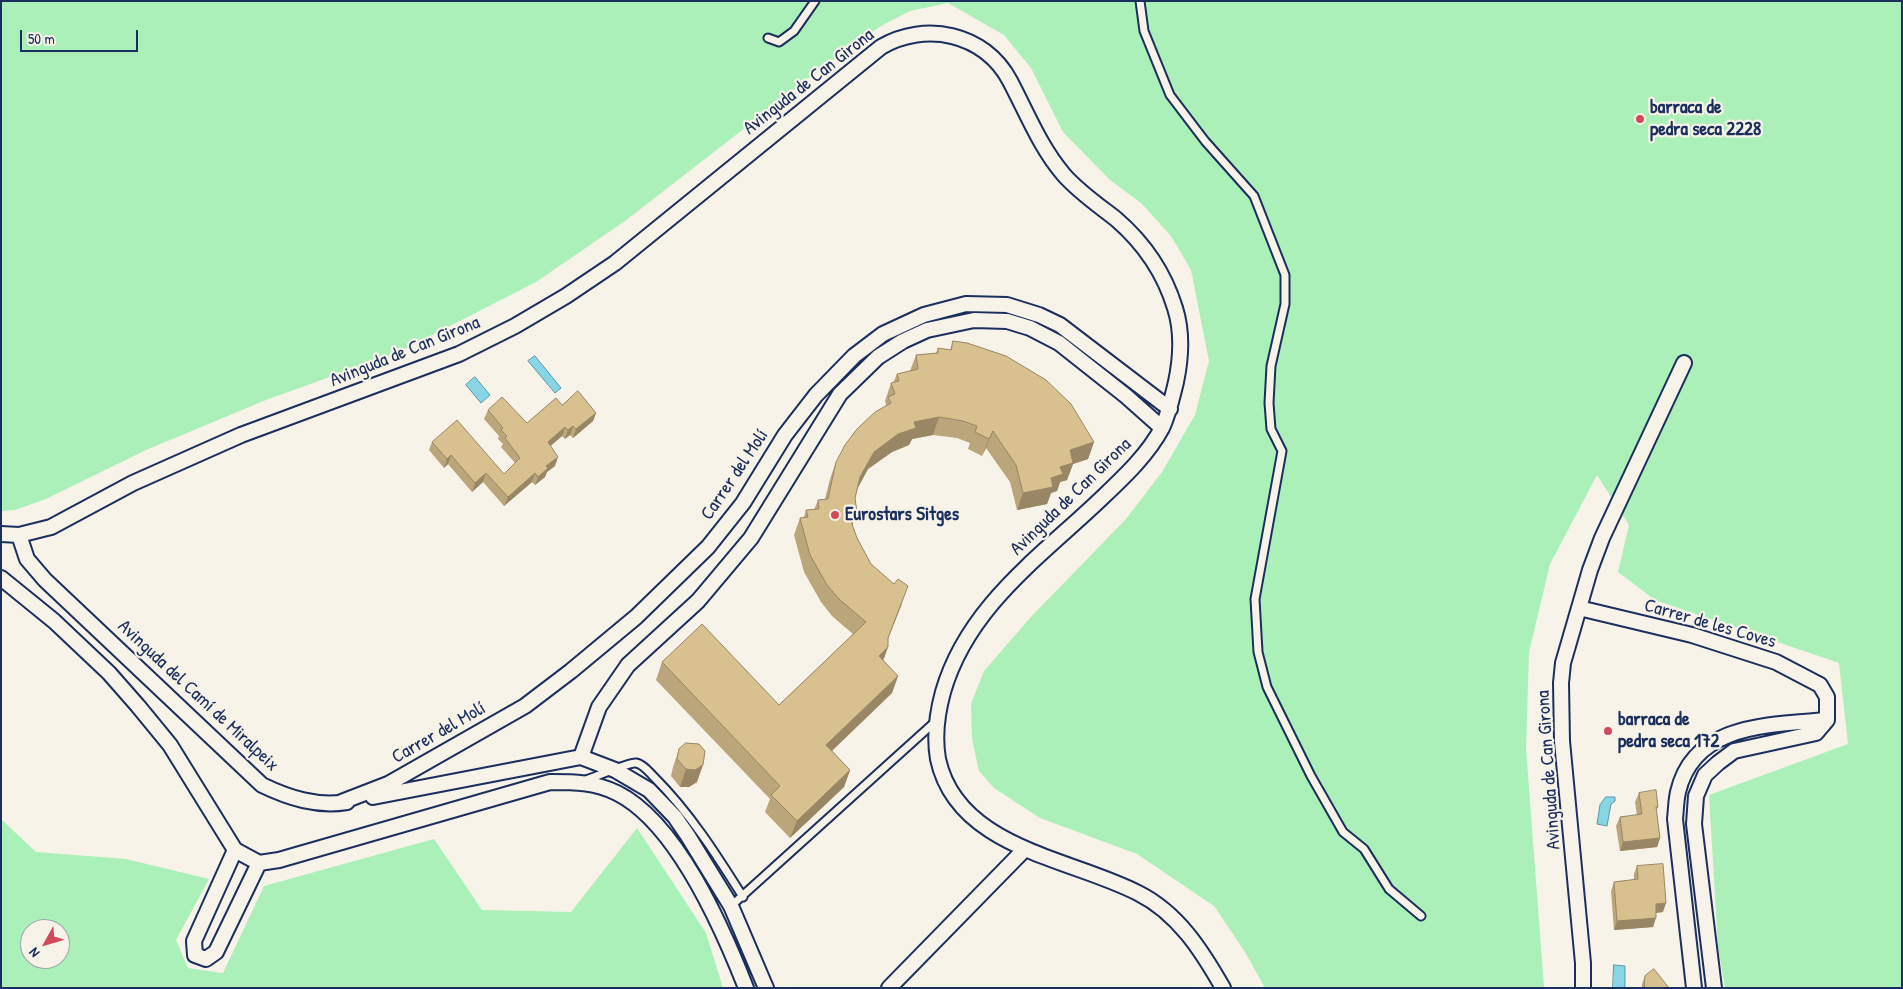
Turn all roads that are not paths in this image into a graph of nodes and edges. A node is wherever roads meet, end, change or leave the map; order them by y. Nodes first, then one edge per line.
1 (815, 1) edge
2 (1140, 1) edge
3 (768, 38) dead end
4 (1684, 363) dead end
5 (1170, 409) junction
6 (1162, 428) junction
7 (1, 534) edge
8 (19, 535) junction
9 (1, 578) edge
10 (1578, 608) junction
11 (1827, 720) junction
12 (936, 721) junction
13 (581, 757) junction
14 (615, 770) junction
15 (581, 782) junction
16 (339, 803) junction
17 (1025, 849) junction
18 (235, 850) junction
19 (259, 863) junction
20 (743, 897) junction
21 (731, 906) junction
22 (1420, 916) dead end
23 (746, 988) edge
24 (766, 988) edge
25 (889, 988) edge
26 (1223, 988) edge
27 (1583, 988) edge
28 (1694, 988) edge
29 (1714, 988) edge

1 - 3 lane
2 - 22 lane
4 - 10 street, Avinguda de Can Girona
5 - 6 street, Avinguda de Can Girona
5 - 8 street, Avinguda de Can Girona
5 - 16 street, Carrer del Molí
6 - 12 street, Avinguda de Can Girona
6 - 13 street
7 - 8 street
8 - 16 street, Avinguda del Camí de Miralpeix
9 - 18 street
10 - 11 street, Carrer de les Coves
10 - 27 street, Avinguda de Can Girona
11 - 28 street
11 - 29 street
12 - 17 street, Avinguda de Can Girona
12 - 20 lane
13 - 14 street
13 - 16 street, Avinguda del Camí de Miralpeix
14 - 15 lane
14 - 20 lane
14 - 21 street
15 - 19 street
15 - 23 street
17 - 25 street
17 - 26 street, Avinguda de Can Girona
18 - 19 street
18 - 19 street
20 - 21 lane
21 - 24 street

